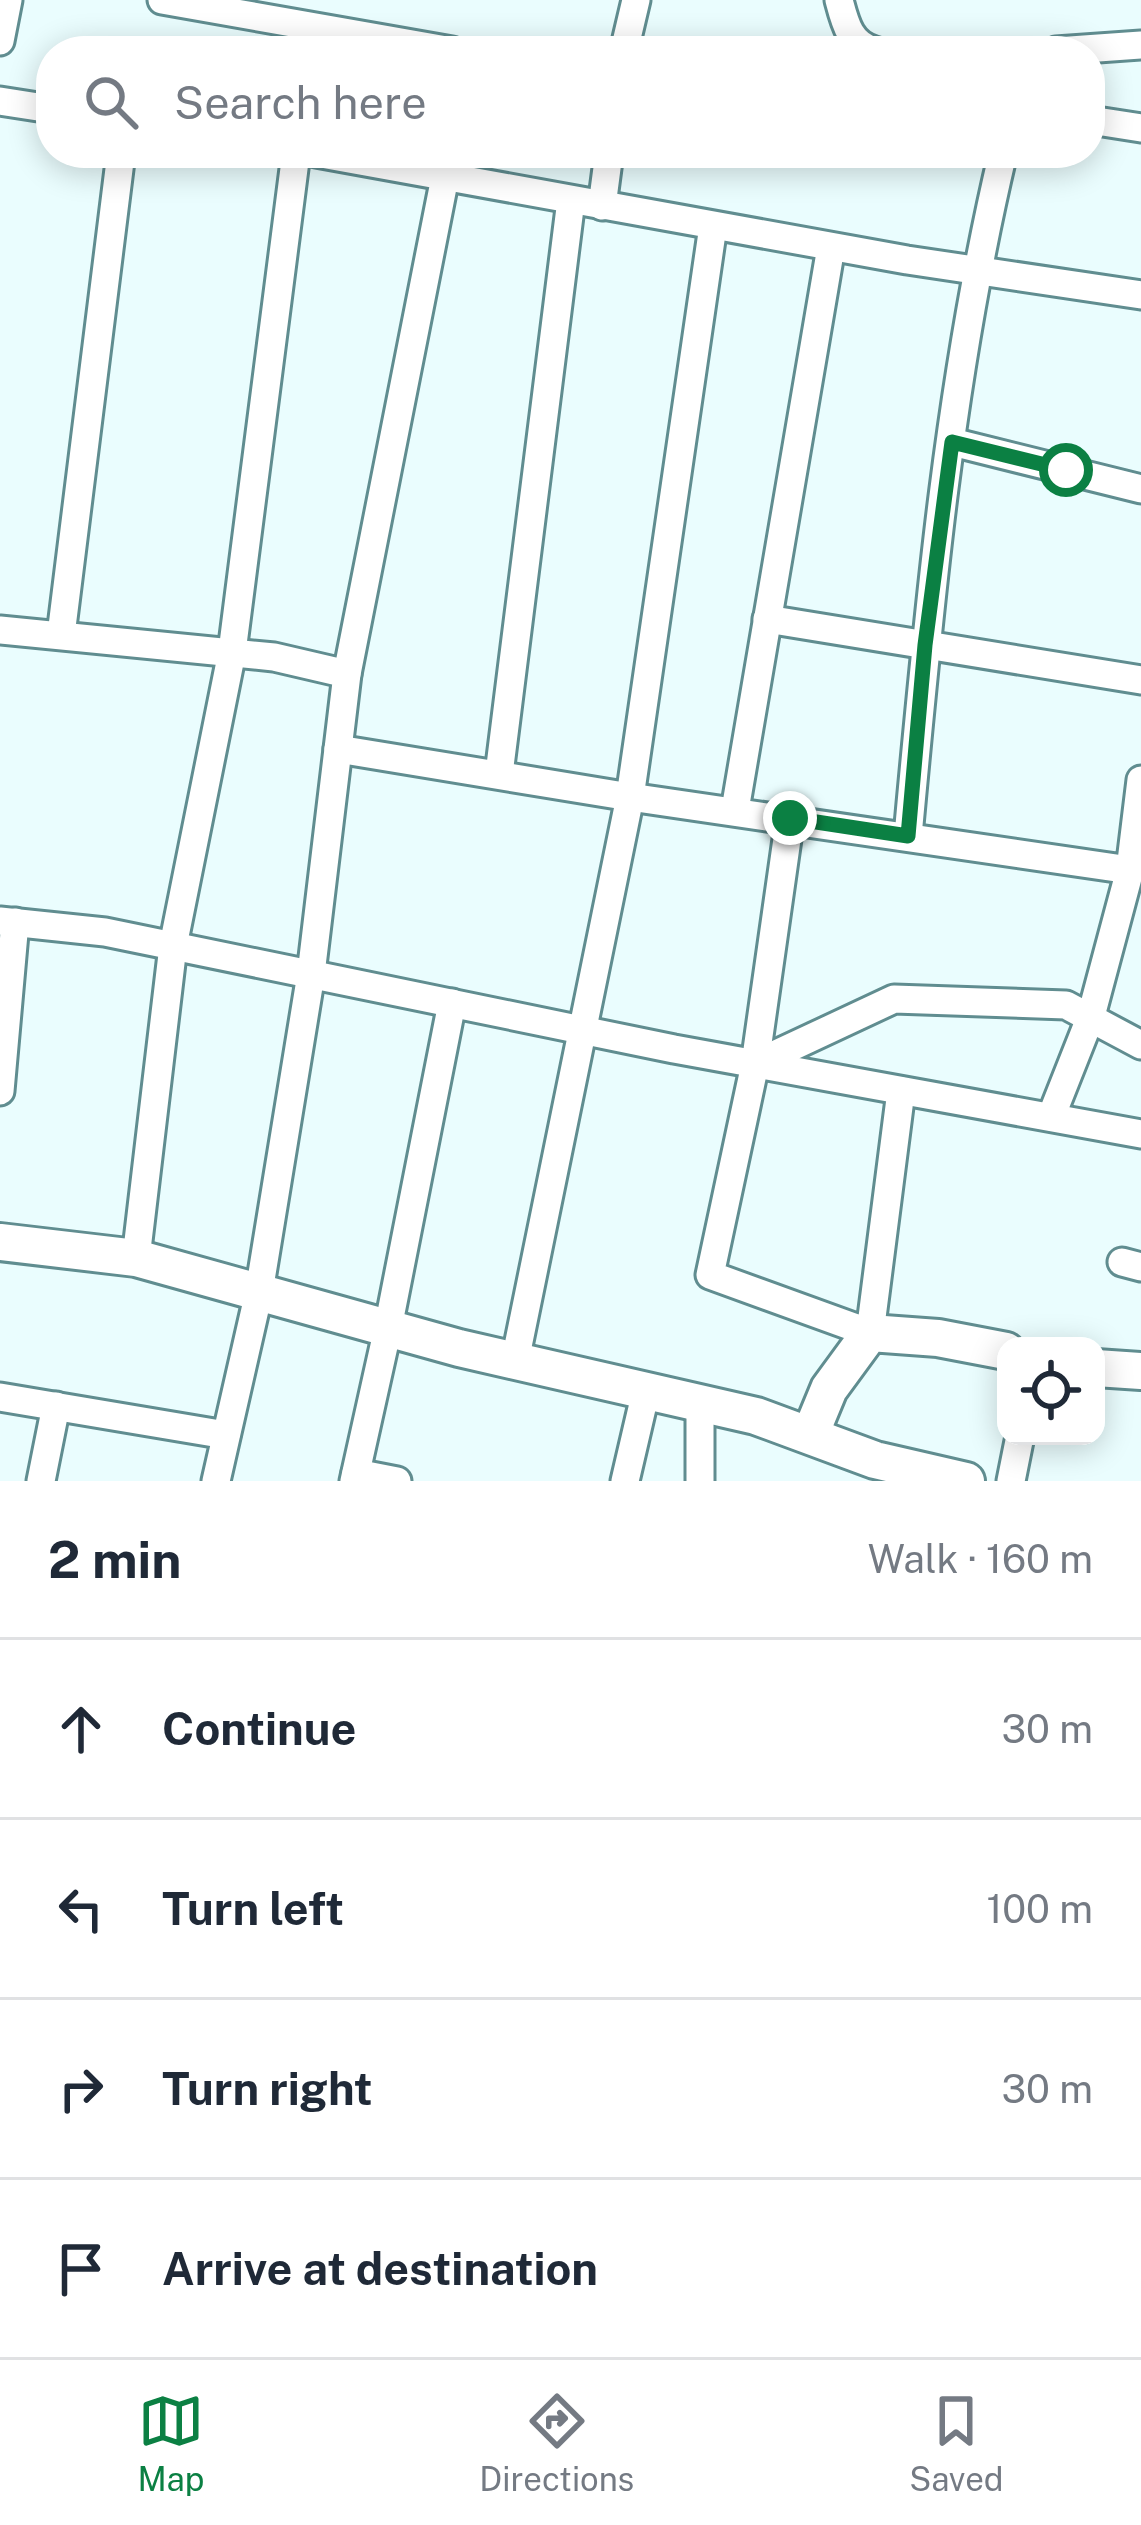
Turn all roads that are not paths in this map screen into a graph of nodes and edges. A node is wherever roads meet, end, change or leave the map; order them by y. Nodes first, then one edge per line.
1 (8, 0) edge
2 (162, 0) edge
3 (636, 0) edge
4 (839, 0) edge
5 (204, 4) edge
6 (373, 36) edge
7 (628, 36) edge
8 (853, 36) edge
9 (0, 41) edge
10 (1141, 45) edge
11 (1105, 48) edge
12 (0, 101) edge
13 (36, 107) edge
14 (1105, 122) edge
15 (1141, 128) edge
16 (119, 168) edge
17 (294, 168) edge
18 (397, 168) edge
19 (607, 168) edge
20 (999, 168) edge
21 (445, 177) junction
22 (571, 200) junction
23 (602, 206) junction
24 (713, 226) junction
25 (830, 247) junction
26 (975, 271) junction
27 (1141, 295) edge
28 (952, 442) junction
29 (1141, 489) edge
30 (767, 620) junction
31 (0, 630) edge
32 (61, 635) junction
33 (925, 645) junction
34 (232, 652) junction
35 (347, 674) junction
36 (1141, 680) edge
37 (338, 749) junction
38 (499, 774) junction
39 (1141, 780) edge
40 (630, 797) junction
41 (735, 809) junction
42 (790, 818) junction
43 (908, 836) junction
44 (1130, 869) junction
45 (7, 921) edge
46 (173, 946) junction
47 (311, 974) junction
48 (452, 1004) junction
49 (1091, 1016) junction
50 (581, 1030) junction
51 (1141, 1045) edge
52 (754, 1064) junction
53 (0, 1091) edge
54 (901, 1091) junction
55 (1051, 1118) junction
56 (1141, 1134) edge
57 (0, 1242) edge
58 (136, 1258) junction
59 (259, 1292) junction
60 (388, 1328) junction
61 (870, 1333) junction
62 (997, 1350) edge
63 (515, 1361) junction
64 (1105, 1369) edge
65 (1141, 1371) edge
66 (646, 1391) junction
67 (0, 1397) edge
68 (700, 1403) junction
69 (56, 1406) junction
70 (226, 1435) junction
71 (810, 1436) junction
72 (1018, 1445) edge
73 (355, 1477) edge
74 (41, 1481) edge
75 (215, 1481) edge
76 (397, 1481) edge
77 (625, 1481) edge
78 (700, 1481) edge
79 (966, 1481) edge
80 (1011, 1481) edge

1 - 9 street
2 - 5 street
3 - 7 street
4 - 8 street
5 - 6 street
10 - 11 street
12 - 13 street
14 - 15 street
16 - 32 street
17 - 34 street
18 - 21 street
19 - 23 street
20 - 26 street
21 - 22 street
21 - 35 street
22 - 23 street
22 - 38 street
23 - 24 street
24 - 25 street
24 - 40 street
25 - 26 street
25 - 30 street
26 - 27 street
26 - 28 street
28 - 29 street
28 - 33 street
30 - 33 street
30 - 41 street
31 - 32 street
32 - 34 street
33 - 36 street
33 - 43 street
34 - 35 street
34 - 46 street
35 - 37 street
37 - 38 street
37 - 47 street
38 - 40 street
39 - 44 street
40 - 41 street
40 - 50 street
41 - 42 street
42 - 43 street
42 - 52 street
43 - 44 street
44 - 49 street
45 - 46 street
45 - 53 street
46 - 47 street
46 - 58 street
47 - 48 street
47 - 59 street
48 - 50 street
48 - 60 street
49 - 51 street
49 - 52 street
49 - 55 street
50 - 52 street
50 - 63 street
52 - 54 street
52 - 61 street
54 - 55 street
54 - 61 street
55 - 56 street
57 - 58 street
58 - 59 street
59 - 60 street
59 - 70 street
60 - 63 street
60 - 73 street
61 - 62 street
61 - 71 street
63 - 66 street
64 - 65 street
66 - 68 street
66 - 77 street
67 - 69 street
68 - 71 street
68 - 78 street
69 - 70 street
69 - 74 street
70 - 75 street
71 - 79 street
72 - 80 street
73 - 76 street

